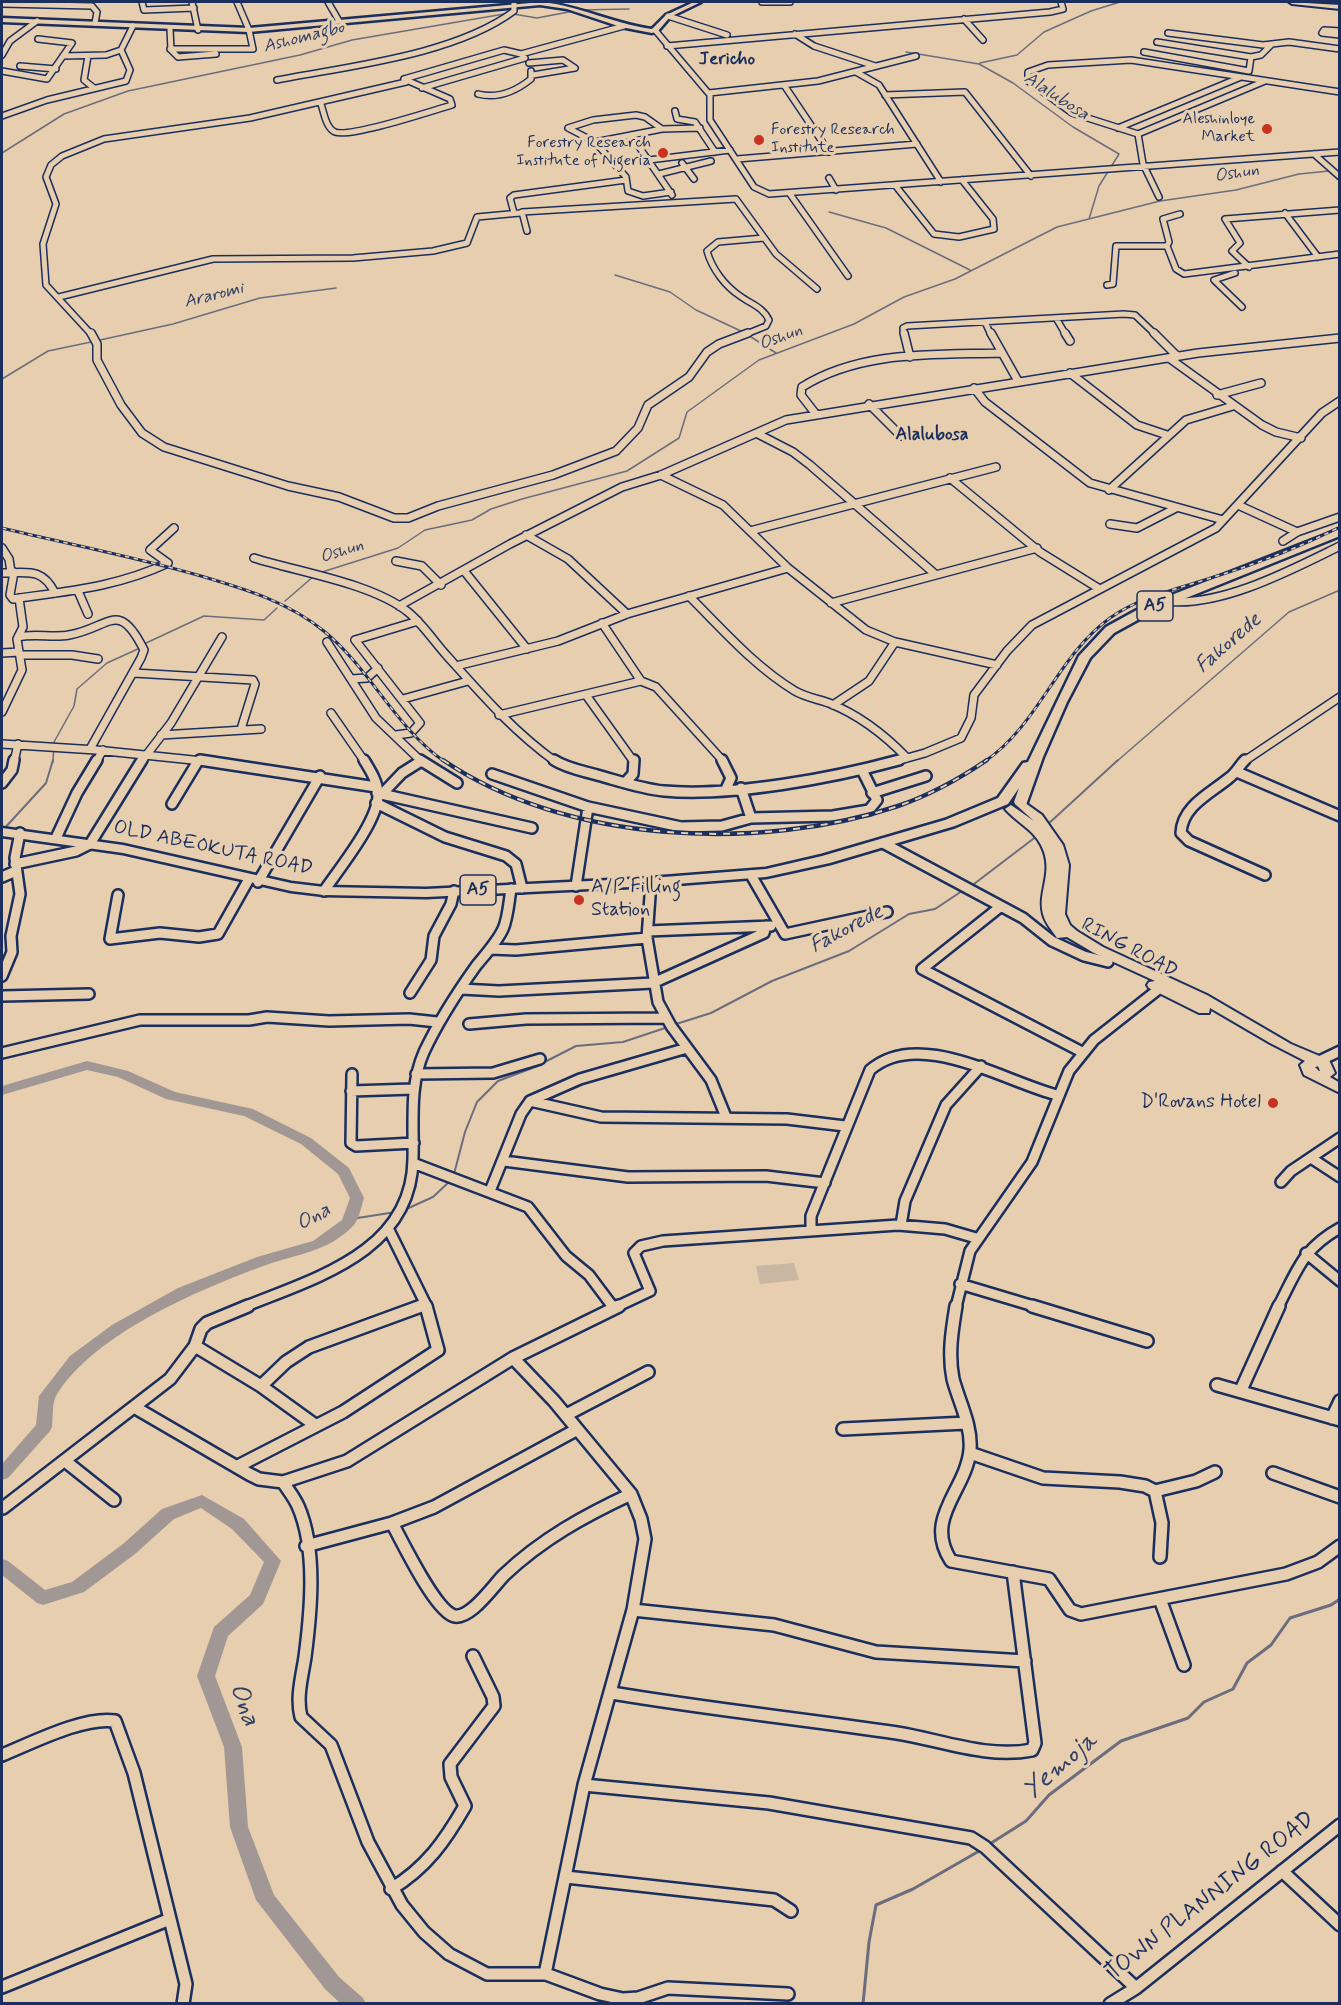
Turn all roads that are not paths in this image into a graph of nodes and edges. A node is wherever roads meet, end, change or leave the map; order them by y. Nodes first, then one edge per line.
1 (142, 2) edge
2 (192, 2) edge
3 (237, 2) edge
4 (328, 2) edge
5 (698, 2) edge
6 (762, 2) edge
7 (790, 2) edge
8 (1061, 2) edge
9 (1292, 2) edge
10 (1316, 2) edge
11 (514, 3) edge
12 (555, 3) edge
13 (2, 4) edge
14 (1340, 6) edge
15 (194, 8) junction
16 (35, 12) edge
17 (668, 16) junction
18 (964, 19) junction
19 (2, 20) edge
20 (339, 21) junction
21 (95, 22) junction
22 (133, 26) junction
23 (624, 26) junction
24 (170, 29) junction
25 (198, 30) junction
26 (249, 30) junction
27 (655, 30) junction
28 (1168, 33) dead end
29 (795, 34) junction
30 (727, 35) dead end
31 (1186, 36) junction
32 (38, 39) dead end
33 (983, 40) dead end
34 (1157, 42) dead end
35 (1178, 45) junction
36 (1271, 45) junction
37 (668, 46) junction
38 (1339, 49) edge
39 (121, 50) junction
40 (1144, 52) dead end
41 (2, 55) edge
42 (63, 56) junction
43 (88, 56) junction
44 (916, 56) dead end
45 (1166, 56) junction
46 (1251, 57) junction
47 (525, 58) junction
48 (20, 66) dead end
49 (876, 66) junction
50 (56, 69) junction
51 (2, 71) edge
52 (856, 72) junction
53 (424, 73) junction
54 (533, 75) junction
55 (1241, 77) junction
56 (276, 80) dead end
57 (1265, 81) junction
58 (406, 82) junction
59 (443, 82) junction
60 (784, 85) junction
61 (94, 88) junction
62 (422, 88) junction
63 (1340, 92) edge
64 (709, 93) junction
65 (478, 94) dead end
66 (885, 95) junction
67 (321, 104) junction
68 (675, 111) dead end
69 (2, 116) edge
70 (700, 128) junction
71 (1118, 128) junction
72 (662, 129) junction
73 (1138, 134) junction
74 (631, 135) junction
75 (595, 142) junction
76 (917, 144) junction
77 (730, 150) junction
78 (1340, 150) edge
79 (715, 152) junction
80 (829, 152) junction
81 (1314, 154) junction
82 (677, 156) junction
83 (737, 159) junction
84 (649, 160) junction
85 (711, 161) dead end
86 (1145, 164) junction
87 (685, 168) junction
88 (659, 174) junction
89 (1031, 176) junction
90 (1340, 177) edge
91 (829, 178) dead end
92 (694, 179) dead end
93 (626, 180) junction
94 (962, 180) junction
95 (941, 182) junction
96 (895, 185) junction
97 (836, 190) junction
98 (671, 192) junction
99 (790, 194) junction
100 (1159, 196) dead end
101 (676, 202) junction
102 (1340, 210) edge
103 (518, 213) junction
104 (1285, 213) junction
105 (1180, 214) dead end
106 (527, 231) dead end
107 (764, 238) junction
108 (1167, 246) junction
109 (1340, 254) edge
110 (1318, 257) junction
111 (1249, 267) junction
112 (1233, 269) junction
113 (848, 276) dead end
114 (1107, 285) dead end
115 (818, 289) dead end
116 (59, 297) junction
117 (1242, 307) dead end
118 (1056, 318) junction
119 (985, 322) junction
120 (1340, 338) edge
121 (1070, 341) dead end
122 (1001, 353) junction
123 (910, 357) junction
124 (1173, 357) junction
125 (1070, 373) junction
126 (1018, 381) junction
127 (1261, 384) dead end
128 (974, 388) junction
129 (1217, 395) junction
130 (1340, 401) edge
131 (869, 404) junction
132 (1233, 406) junction
133 (815, 413) junction
134 (758, 434) junction
135 (1167, 435) junction
136 (902, 436) dead end
137 (1301, 438) junction
138 (996, 467) dead end
139 (661, 475) junction
140 (950, 478) junction
141 (1109, 490) junction
142 (854, 503) junction
143 (1238, 505) junction
144 (1176, 508) junction
145 (1340, 517) edge
146 (1223, 520) junction
147 (1110, 524) dead end
148 (174, 528) dead end
149 (750, 531) junction
150 (1297, 532) junction
151 (1340, 532) edge
152 (526, 536) junction
153 (1283, 541) dead end
154 (1340, 546) edge
155 (2, 548) edge
156 (1037, 548) junction
157 (254, 558) dead end
158 (5, 560) edge
159 (396, 561) dead end
160 (788, 568) junction
161 (12, 572) junction
162 (465, 572) junction
163 (2, 573) edge
164 (935, 574) junction
165 (441, 585) junction
166 (1098, 588) junction
167 (78, 591) junction
168 (55, 593) junction
169 (689, 596) junction
170 (19, 598) junction
171 (1166, 602) junction
172 (831, 603) junction
173 (399, 606) junction
174 (88, 614) dead end
175 (627, 614) junction
176 (418, 621) junction
177 (602, 623) junction
178 (18, 637) junction
179 (222, 637) dead end
180 (327, 642) dead end
181 (895, 642) junction
182 (527, 649) junction
183 (2, 653) edge
184 (19, 654) junction
185 (98, 659) dead end
186 (997, 665) junction
187 (456, 666) junction
188 (378, 668) junction
189 (134, 673) junction
190 (197, 676) junction
191 (351, 679) junction
192 (468, 681) junction
193 (641, 681) junction
194 (586, 695) junction
195 (1340, 697) edge
196 (403, 699) junction
197 (833, 705) junction
198 (2, 712) edge
199 (331, 713) dead end
200 (499, 715) junction
201 (241, 729) junction
202 (261, 729) dead end
203 (161, 735) junction
204 (396, 735) junction
205 (2, 744) edge
206 (18, 744) junction
207 (90, 749) junction
208 (103, 750) junction
209 (146, 754) junction
210 (908, 758) junction
211 (198, 761) junction
212 (421, 761) junction
213 (862, 770) junction
214 (1237, 771) junction
215 (492, 774) dead end
216 (320, 776) junction
217 (926, 776) dead end
218 (2, 783) edge
219 (457, 783) dead end
220 (625, 783) junction
221 (741, 788) junction
222 (726, 789) junction
223 (379, 791) junction
224 (872, 793) junction
225 (376, 803) junction
226 (172, 804) dead end
227 (1011, 804) junction
228 (588, 807) junction
229 (1340, 816) edge
230 (751, 818) junction
231 (532, 828) dead end
232 (3, 832) edge
233 (20, 833) junction
234 (56, 838) junction
235 (883, 843) junction
236 (90, 844) junction
237 (15, 867) junction
238 (751, 875) junction
239 (1265, 875) dead end
240 (2, 877) edge
241 (254, 880) junction
242 (651, 882) junction
243 (576, 886) junction
244 (516, 888) junction
245 (324, 891) junction
246 (454, 891) junction
247 (118, 895) dead end
248 (1000, 907) junction
249 (887, 912) dead end
250 (778, 925) junction
251 (766, 926) junction
252 (648, 934) junction
253 (491, 949) junction
254 (1108, 962) junction
255 (2, 976) edge
256 (653, 983) junction
257 (1160, 988) junction
258 (460, 989) junction
259 (410, 993) dead end
260 (89, 994) dead end
261 (2, 996) edge
262 (666, 1018) junction
263 (437, 1022) junction
264 (469, 1024) dead end
265 (687, 1048) junction
266 (1340, 1051) edge
267 (1082, 1052) junction
268 (2, 1053) edge
269 (540, 1059) dead end
270 (981, 1066) junction
271 (1322, 1069) edge
272 (352, 1074) dead end
273 (416, 1074) junction
274 (413, 1089) junction
275 (1340, 1089) edge
276 (351, 1091) junction
277 (1057, 1095) junction
278 (530, 1101) junction
279 (726, 1117) junction
280 (845, 1126) junction
281 (1340, 1138) edge
282 (414, 1143) junction
283 (1311, 1158) junction
284 (504, 1161) junction
285 (413, 1163) junction
286 (1340, 1177) edge
287 (1281, 1182) dead end
288 (825, 1183) junction
289 (490, 1191) junction
290 (901, 1225) junction
291 (1340, 1228) edge
292 (811, 1229) junction
293 (389, 1230) junction
294 (976, 1238) junction
295 (1306, 1253) junction
296 (1340, 1281) edge
297 (960, 1284) junction
298 (424, 1305) junction
299 (613, 1308) junction
300 (1147, 1341) dead end
301 (195, 1346) junction
302 (513, 1358) junction
303 (648, 1372) dead end
304 (1217, 1385) dead end
305 (261, 1386) junction
306 (1241, 1390) junction
307 (1340, 1401) edge
308 (134, 1407) junction
309 (566, 1415) junction
310 (1336, 1419) edge
311 (966, 1423) junction
312 (315, 1425) junction
313 (843, 1429) dead end
314 (576, 1430) junction
315 (970, 1453) junction
316 (65, 1461) junction
317 (238, 1466) junction
318 (1215, 1472) dead end
319 (1273, 1473) dead end
320 (283, 1482) junction
321 (1155, 1491) junction
322 (631, 1494) junction
323 (1340, 1497) edge
324 (114, 1500) dead end
325 (3, 1508) dead end
326 (392, 1523) junction
327 (306, 1546) junction
328 (1340, 1546) edge
329 (1160, 1557) dead end
330 (1013, 1572) junction
331 (1160, 1599) junction
332 (633, 1610) junction
333 (473, 1656) dead end
334 (1025, 1661) junction
335 (1184, 1665) dead end
336 (612, 1693) junction
337 (2, 1755) edge
338 (584, 1785) junction
339 (1340, 1825) edge
340 (1282, 1871) junction
341 (566, 1877) junction
342 (391, 1889) junction
343 (791, 1911) dead end
344 (170, 1919) junction
345 (1340, 1925) edge
346 (545, 1974) junction
347 (2, 1988) edge
348 (1136, 1988) junction
349 (788, 1994) dead end
350 (183, 2004) edge
351 (1110, 2004) edge

1 - 15 street
2 - 15 street
3 - 26 street
4 - 20 street
5 - 17 street
6 - 7 street
8 - 18 street
9 - 14 main road
10 - 14 main road
11 - 12 street
11 - 20 street
11 - 56 street
12 - 23 street
13 - 16 street
15 - 25 street
16 - 19 street
16 - 21 street
16 - 21 street
16 - 41 street
17 - 27 street
17 - 30 street
18 - 29 street
18 - 33 street
20 - 26 street
21 - 22 street
22 - 24 street
22 - 39 street
23 - 27 street
23 - 47 street
24 - 25 street
24 - 26 street
25 - 26 street
27 - 37 street
28 - 31 street
29 - 37 street
29 - 49 street
31 - 35 street
31 - 36 street
32 - 42 street
34 - 35 street
35 - 45 street
35 - 46 street
36 - 38 street
36 - 46 street
37 - 64 street
39 - 43 street
39 - 61 street
40 - 45 street
42 - 43 street
42 - 50 street
43 - 61 street
44 - 49 street
45 - 46 street
47 - 53 street
47 - 54 street
47 - 54 street
47 - 59 street
48 - 50 street
49 - 52 street
50 - 51 street
52 - 60 street
52 - 66 street
53 - 58 street
53 - 59 street
54 - 65 street
55 - 57 street
55 - 71 street
55 - 71 street
57 - 63 street
57 - 73 street
58 - 62 street
58 - 67 street
59 - 62 street
60 - 64 street
60 - 80 street
61 - 69 street
62 - 67 street
64 - 77 street
66 - 76 street
66 - 89 street
67 - 116 street
68 - 70 street
70 - 72 street
70 - 79 street
71 - 73 street
72 - 74 street
72 - 75 street
73 - 86 street
74 - 75 street
74 - 84 street
75 - 93 street
76 - 80 street
76 - 95 street
77 - 79 street
77 - 83 street
78 - 81 street
78 - 86 street
79 - 82 street
80 - 83 street
81 - 86 street
81 - 90 street
82 - 84 street
82 - 87 street
83 - 99 street
84 - 88 street
85 - 87 street
86 - 89 street
86 - 100 street
87 - 88 street
87 - 92 street
88 - 98 street
89 - 94 street
91 - 97 street
93 - 98 street
93 - 103 street
94 - 95 street
94 - 96 street
95 - 96 street
96 - 97 street
97 - 99 street
98 - 101 street
99 - 113 street
101 - 103 street
101 - 107 street
102 - 104 street
103 - 106 street
103 - 116 street
104 - 110 street
104 - 111 street
105 - 108 street
107 - 115 street
107 - 116 street
108 - 112 street
108 - 114 street
109 - 110 street
110 - 111 street
111 - 112 street
112 - 117 street
118 - 119 street
118 - 121 street
118 - 124 street
119 - 122 street
119 - 123 street
120 - 124 street
122 - 123 street
122 - 126 street
123 - 133 street
124 - 125 street
124 - 129 street
125 - 126 street
125 - 135 street
126 - 128 street
127 - 129 street
128 - 131 street
128 - 141 street
129 - 132 street
130 - 137 street
131 - 133 street
131 - 136 street
132 - 135 street
132 - 137 street
133 - 134 street
134 - 139 street
134 - 142 street
135 - 141 street
137 - 143 street
138 - 140 street
139 - 149 street
139 - 152 street
140 - 142 street
140 - 156 street
141 - 144 street
142 - 149 street
142 - 164 street
143 - 146 street
143 - 150 street
144 - 146 street
144 - 147 street
145 - 150 street
146 - 166 street
148 - 167 street
149 - 160 street
150 - 153 street
151 - 171 highway, A5
152 - 162 street
152 - 175 street
154 - 171 street
155 - 158 street
156 - 164 street
156 - 166 street
157 - 173 street
158 - 161 street
159 - 165 street
160 - 169 street
160 - 172 street
161 - 163 street
161 - 168 street
161 - 170 street
162 - 165 street
162 - 182 street
164 - 172 street
165 - 173 street
166 - 186 street
167 - 168 street
167 - 174 street
168 - 170 street
169 - 175 street
169 - 197 street
170 - 178 street
171 - 227 highway, A5
172 - 181 street
173 - 176 street
175 - 177 street
176 - 187 street
176 - 188 street
177 - 182 street
177 - 193 street
178 - 184 street
178 - 189 street
179 - 190 street
180 - 191 street
181 - 186 street
181 - 197 street
182 - 187 street
183 - 184 street
184 - 185 street
184 - 198 street
186 - 210 street
187 - 192 street
188 - 191 street
188 - 196 street
189 - 190 street
189 - 207 street
190 - 201 street
190 - 203 street
191 - 204 street
192 - 196 street
192 - 200 street
193 - 194 street
193 - 222 street
194 - 200 street
194 - 220 street
195 - 214 street
196 - 204 street
197 - 210 street
199 - 223 street
200 - 220 street
201 - 202 street
201 - 203 street
203 - 209 street
204 - 212 street
205 - 206 street
206 - 207 street
206 - 218 street
207 - 208 street
208 - 209 street
208 - 234 street
209 - 211 street
209 - 236 street
210 - 213 street
211 - 216 street
211 - 226 street
212 - 219 street
212 - 223 street
213 - 221 street
213 - 224 street
214 - 229 street
214 - 239 street
215 - 228 street
216 - 223 street
216 - 241 street
217 - 224 street
220 - 222 street
221 - 222 street
221 - 230 street
223 - 225 street
223 - 231 street
224 - 230 street
225 - 244 street
225 - 245 street
227 - 235 highway, OLD ABEOKUTA ROAD / A5
227 - 254 main road, RING ROAD
227 - 271 main road, RING ROAD
228 - 230 street
228 - 243 street
232 - 233 highway, OLD ABEOKUTA ROAD / A5
233 - 234 highway, OLD ABEOKUTA ROAD / A5
233 - 237 street
234 - 236 highway, OLD ABEOKUTA ROAD / A5
235 - 238 highway, OLD ABEOKUTA ROAD / A5
235 - 248 street
236 - 237 street
236 - 241 highway, OLD ABEOKUTA ROAD / A5
237 - 240 street
237 - 255 street
238 - 242 highway, OLD ABEOKUTA ROAD / A5
238 - 250 street
241 - 245 highway, OLD ABEOKUTA ROAD / A5
241 - 247 street
242 - 243 highway, OLD ABEOKUTA ROAD / A5
242 - 252 street
243 - 244 highway, OLD ABEOKUTA ROAD / A5
244 - 246 highway, OLD ABEOKUTA ROAD / A5
244 - 253 street
245 - 246 highway, OLD ABEOKUTA ROAD / A5
246 - 259 street
248 - 254 street
248 - 267 street
249 - 250 street
250 - 251 street
251 - 252 street
251 - 256 street
252 - 253 street
252 - 256 street
253 - 258 street
254 - 257 main road, RING ROAD
256 - 258 street
256 - 262 street
257 - 267 street
257 - 271 main road, RING ROAD
258 - 263 street
260 - 261 street
262 - 264 street
262 - 265 street
263 - 268 street
263 - 273 street
265 - 278 street
265 - 279 street
266 - 271 street
267 - 277 street
269 - 273 street
270 - 277 street
270 - 280 street
270 - 290 street
271 - 275 main road, RING ROAD
272 - 276 street
273 - 274 street
274 - 276 street
274 - 282 street
276 - 282 street
277 - 294 street
278 - 279 street
278 - 284 street
279 - 280 street
280 - 288 street
281 - 283 street
282 - 285 street
283 - 286 street
283 - 287 street
284 - 288 street
284 - 289 street
285 - 289 street
285 - 293 street
288 - 292 street
289 - 299 street
290 - 292 street
290 - 294 street
291 - 295 street
292 - 299 street
293 - 298 street
293 - 301 street
294 - 297 street
295 - 296 street
295 - 306 street
297 - 300 street
297 - 311 street
298 - 305 street
298 - 312 street
299 - 302 street
301 - 305 street
301 - 308 street
302 - 309 street
302 - 320 street
303 - 309 street
304 - 306 street
305 - 312 street
306 - 310 street
307 - 310 street
308 - 316 street
308 - 317 street
309 - 314 street
311 - 313 street
311 - 315 street
312 - 317 street
314 - 322 street
314 - 326 street
315 - 321 street
315 - 330 street
316 - 324 street
316 - 325 street
317 - 320 street
318 - 321 street
319 - 323 street
320 - 327 street
321 - 329 street
322 - 326 street
322 - 332 street
326 - 327 street
327 - 342 street
328 - 331 street
330 - 331 street
330 - 334 street
331 - 335 street
332 - 334 street
332 - 336 street
333 - 342 street
334 - 336 street
336 - 338 street
337 - 344 street
338 - 341 street
338 - 348 street
339 - 340 street, TOWN PLANNING ROAD
340 - 345 street
340 - 348 street, TOWN PLANNING ROAD
341 - 343 street
341 - 346 street
342 - 346 street
344 - 347 street
344 - 350 street
346 - 349 street
348 - 351 street, TOWN PLANNING ROAD

